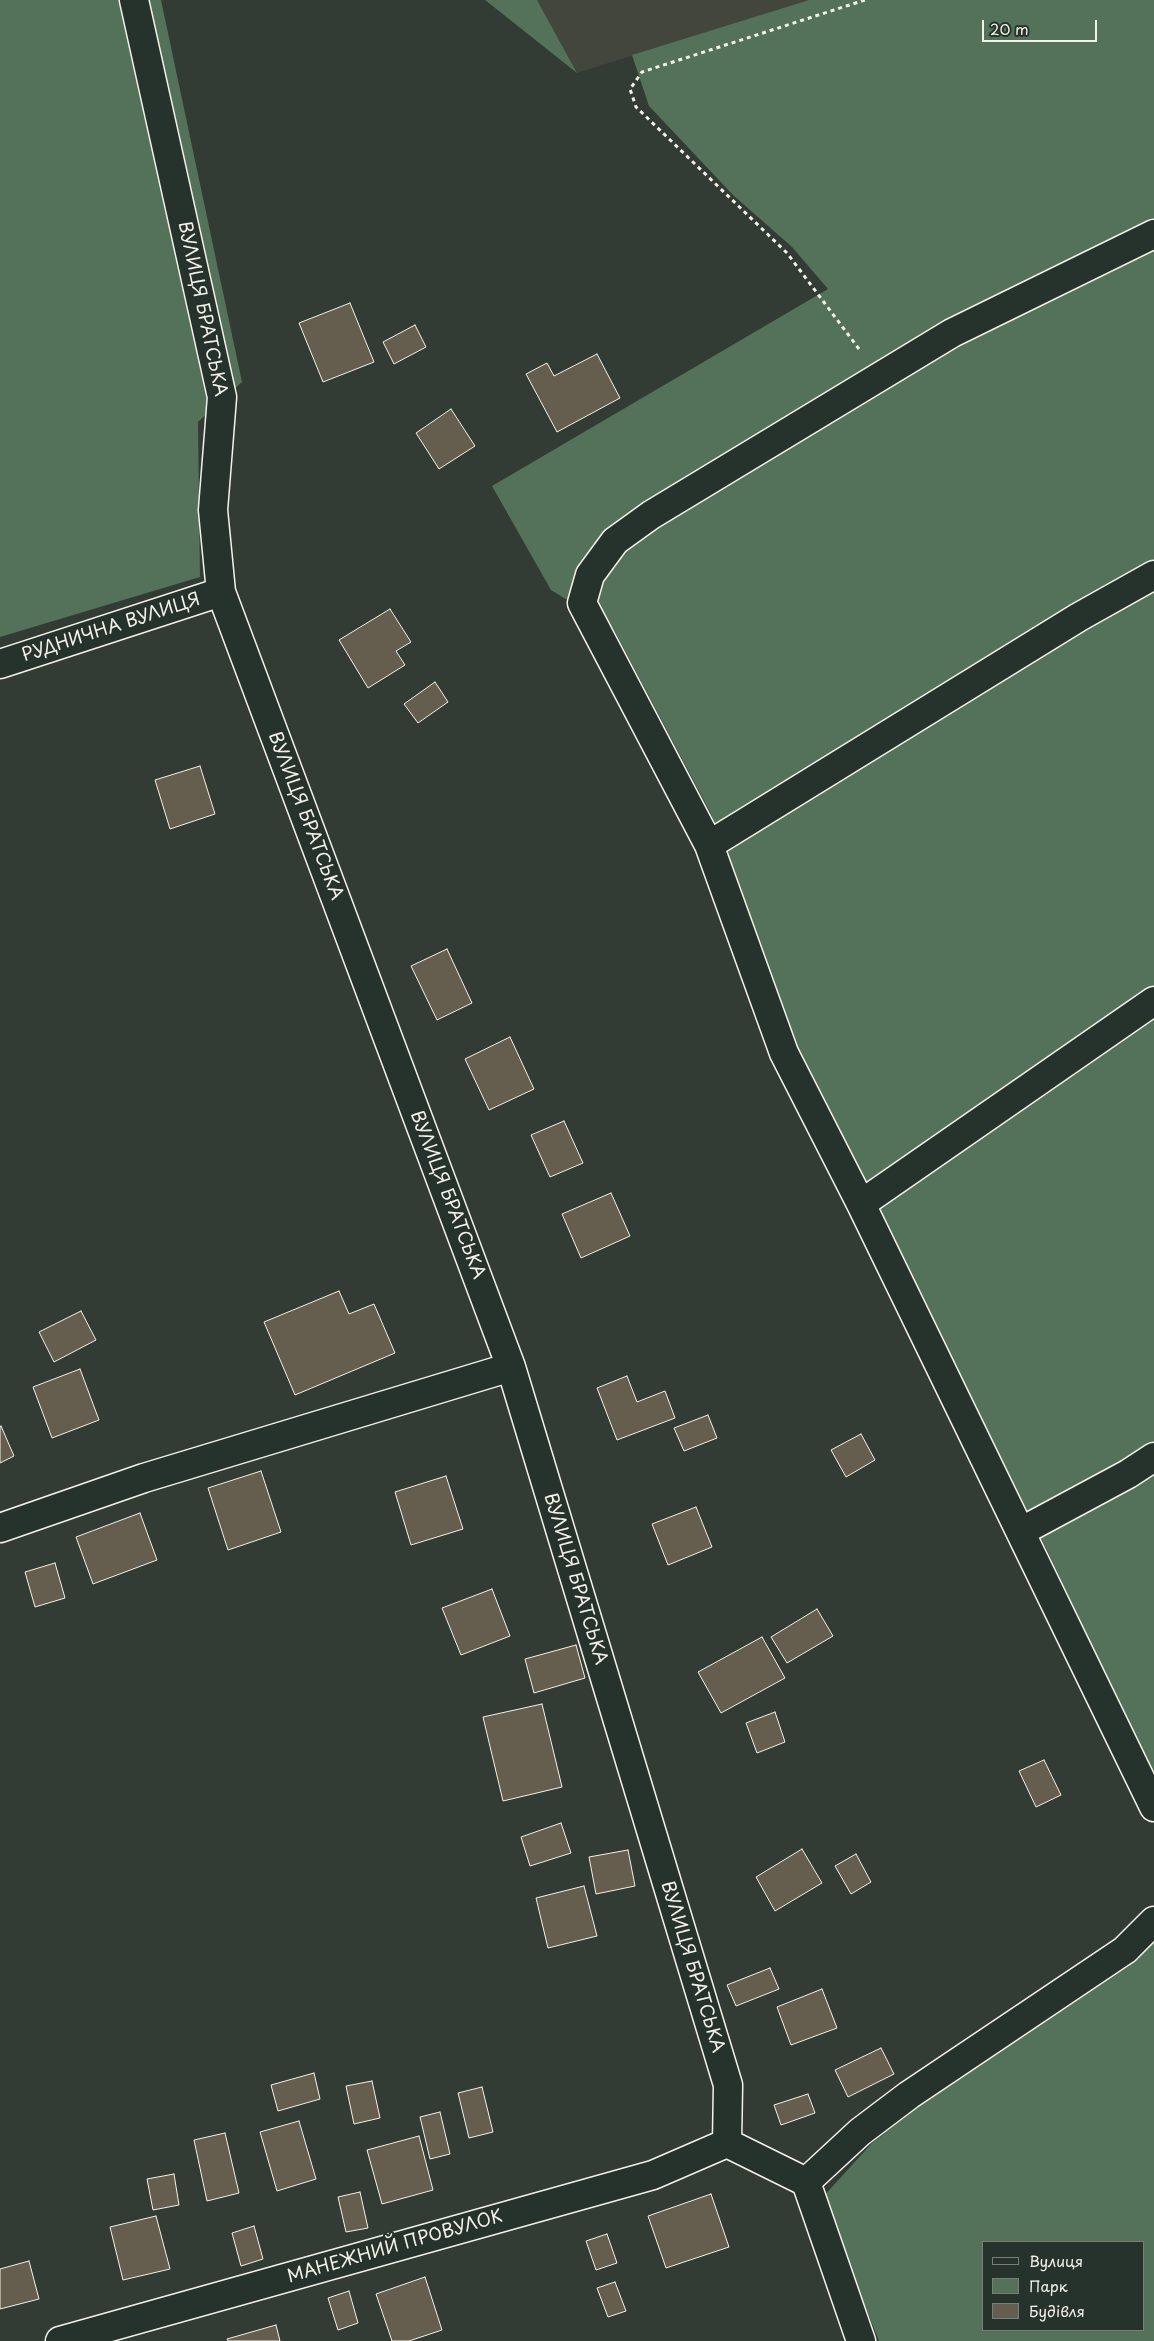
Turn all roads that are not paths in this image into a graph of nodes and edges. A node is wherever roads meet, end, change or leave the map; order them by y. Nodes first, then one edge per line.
1 (134, 0) edge
2 (1154, 234) edge
3 (1154, 575) edge
4 (221, 592) junction
5 (0, 664) edge
6 (709, 844) junction
7 (1154, 1001) edge
8 (861, 1204) junction
9 (511, 1367) junction
10 (1154, 1456) edge
11 (0, 1528) edge
12 (1022, 1531) junction
13 (1154, 1806) edge
14 (1154, 1921) edge
15 (727, 2142) junction
16 (806, 2182) junction
17 (60, 2341) edge
18 (861, 2341) edge

1 - 4 street, ВУЛИЦЯ БРАТСЬКА
2 - 6 street
3 - 6 street
4 - 5 street, РУДНИЧНА ВУЛИЦЯ
4 - 9 street, ВУЛИЦЯ БРАТСЬКА
6 - 8 street
7 - 8 street
8 - 12 street
9 - 11 street
9 - 15 street, ВУЛИЦЯ БРАТСЬКА
10 - 12 street
12 - 13 street
14 - 16 street
15 - 16 street
15 - 17 street, МАНЕЖНИЙ ПРОВУЛОК
16 - 18 street

